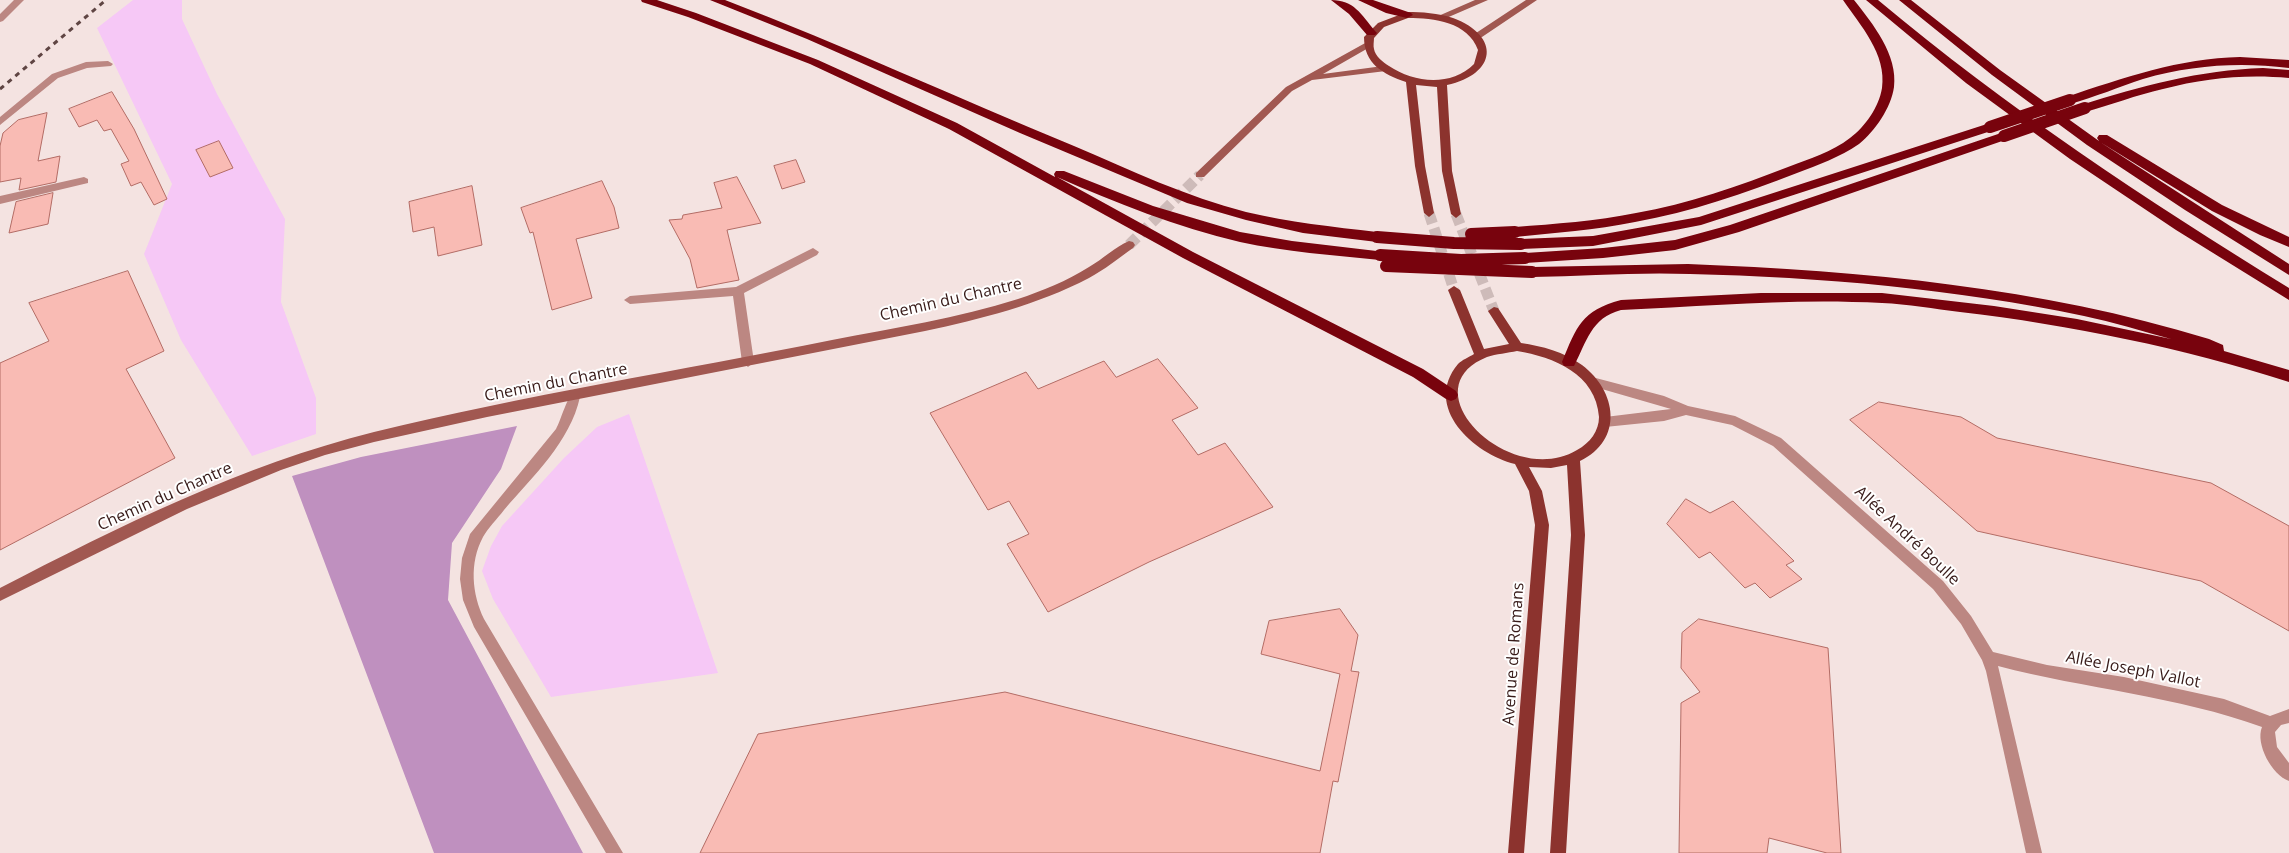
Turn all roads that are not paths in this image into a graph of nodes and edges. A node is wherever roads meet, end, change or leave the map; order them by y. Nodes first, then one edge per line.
1 (19, 0) edge
2 (646, 0) edge
3 (715, 0) edge
4 (734, 0) edge
5 (1336, 0) edge
6 (1363, 0) edge
7 (1483, 0) edge
8 (1532, 0) edge
9 (1848, 0) edge
10 (1871, 0) edge
11 (1904, 0) edge
12 (1407, 15) junction
13 (1440, 17) junction
14 (0, 19) edge
15 (811, 37) junction
16 (1476, 37) junction
17 (1369, 39) junction
18 (1979, 60) junction
19 (108, 64) dead end
20 (2289, 64) edge
21 (1383, 69) junction
22 (2289, 74) edge
23 (1309, 79) junction
24 (1411, 81) junction
25 (1442, 83) junction
26 (0, 122) edge
27 (989, 144) junction
28 (1200, 175) tunnel mouth
29 (84, 182) dead end
30 (0, 200) edge
31 (1430, 213) tunnel mouth
32 (1456, 214) tunnel mouth
33 (1518, 238) junction
34 (2289, 242) edge
35 (1129, 245) tunnel mouth
36 (813, 252) dead end
37 (1383, 260) junction
38 (2289, 270) edge
39 (1454, 290) tunnel mouth
40 (738, 291) junction
41 (2289, 295) edge
42 (630, 300) dead end
43 (1494, 311) tunnel mouth
44 (1517, 347) junction
45 (1480, 353) junction
46 (2241, 360) junction
47 (748, 362) junction
48 (1569, 362) junction
49 (2289, 376) edge
50 (1592, 382) junction
51 (1451, 395) junction
52 (574, 397) junction
53 (1686, 410) junction
54 (1605, 422) junction
55 (1574, 458) junction
56 (1520, 462) junction
57 (0, 595) edge
58 (1988, 657) junction
59 (2289, 716) edge
60 (2271, 723) junction
61 (2289, 774) edge
62 (615, 853) edge
63 (1516, 853) edge
64 (1558, 853) edge
65 (2034, 853) edge

1 - 14 street
2 - 27 highway
3 - 15 highway
4 - 15 highway
5 - 17 highway
6 - 12 highway
7 - 13 street
8 - 16 street
9 - 33 highway
10 - 41 highway
11 - 18 highway
12 - 13 main road
12 - 17 main road
13 - 16 main road
15 - 33 highway, bridge
16 - 25 main road
17 - 21 main road
17 - 23 street
18 - 34 highway
18 - 38 highway
19 - 26 street
20 - 33 highway, bridge
21 - 23 street
21 - 24 main road
22 - 37 highway, bridge
23 - 28 street
24 - 25 main road
24 - 31 main road
25 - 32 main road
27 - 37 highway
27 - 51 highway
29 - 30 street
35 - 47 street, Chemin du Chantre
36 - 40 street
37 - 46 highway, bridge
39 - 45 main road
40 - 42 street
40 - 47 street
43 - 44 main road
44 - 45 main road
44 - 48 main road
45 - 51 main road
46 - 48 highway
46 - 49 highway
47 - 52 street, Chemin du Chantre
48 - 50 main road
50 - 53 street, Allée André Boulle
50 - 54 main road
51 - 56 main road
52 - 57 street, Chemin du Chantre
52 - 62 street
53 - 54 street, Allée André Boulle
53 - 58 street, Allée André Boulle
54 - 55 main road
55 - 56 main road
55 - 64 main road
56 - 63 main road, Avenue de Romans
58 - 60 street, Allée Joseph Vallot
58 - 65 street, Allée André Boulle
59 - 60 street
60 - 61 street

